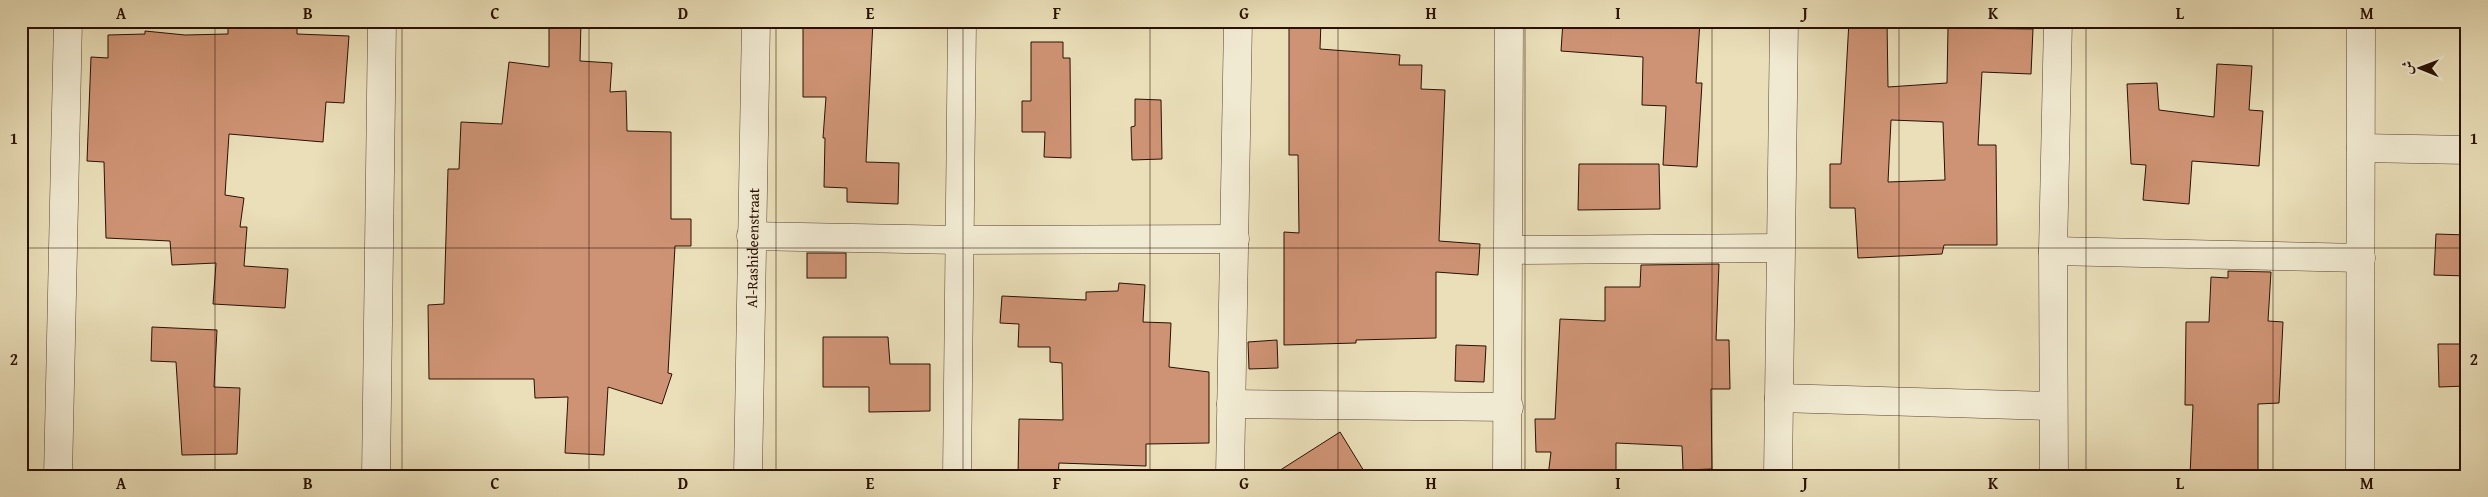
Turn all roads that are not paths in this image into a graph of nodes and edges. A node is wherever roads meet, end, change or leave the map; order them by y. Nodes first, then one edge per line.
1 (68, 21) edge
2 (382, 21) edge
3 (756, 21) edge
4 (962, 21) edge
5 (1238, 21) edge
6 (1509, 21) edge
7 (1784, 21) edge
8 (2058, 21) edge
9 (2361, 21) edge
10 (2361, 148) junction
11 (2467, 150) edge
12 (751, 236) junction
13 (1235, 239) junction
14 (959, 240) junction
15 (1780, 248) junction
16 (1509, 250) junction
17 (2053, 251) junction
18 (2361, 258) junction
19 (1779, 398) junction
20 (1231, 404) junction
21 (2053, 406) junction
22 (1508, 407) junction
23 (58, 476) edge
24 (376, 476) edge
25 (748, 476) edge
26 (957, 476) edge
27 (1230, 476) edge
28 (1508, 476) edge
29 (1778, 476) edge
30 (2054, 476) edge
31 (2360, 476) edge

1 - 23 street
2 - 24 street
3 - 12 street, Al-Rashideenstraat
4 - 14 street
5 - 13 street
6 - 16 street
7 - 15 street
8 - 17 street
9 - 10 street
10 - 11 street
10 - 18 street
12 - 14 street
12 - 25 street, Al-Rashideenstraat
13 - 14 street
13 - 20 street
14 - 26 street
15 - 16 street
15 - 19 street
16 - 22 street
17 - 18 street
17 - 21 street
18 - 31 street
19 - 21 street
19 - 29 street
20 - 22 street
20 - 27 street
21 - 30 street
22 - 28 street

